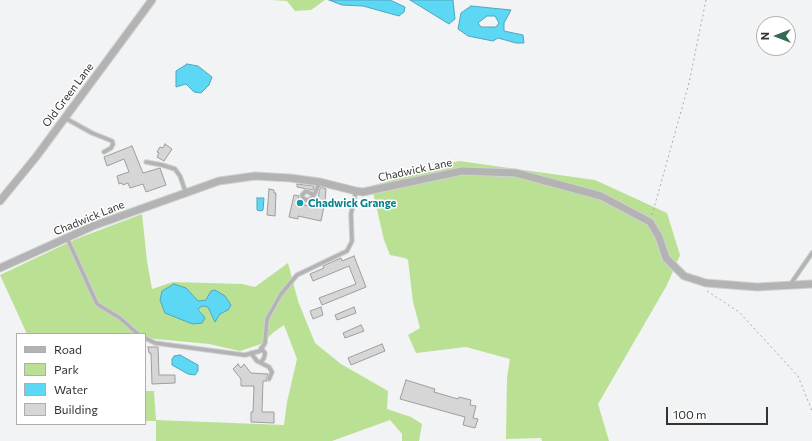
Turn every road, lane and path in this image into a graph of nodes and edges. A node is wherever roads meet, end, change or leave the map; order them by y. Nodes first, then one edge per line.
1 (152, 0) edge
2 (706, 0) edge
3 (65, 118) junction
4 (104, 152) dead end
5 (146, 162) dead end
6 (320, 182) junction
7 (356, 191) junction
8 (186, 193) junction
9 (314, 195) dead end
10 (0, 202) edge
11 (650, 222) junction
12 (67, 238) junction
13 (812, 253) edge
14 (0, 268) edge
15 (812, 284) edge
16 (790, 285) junction
17 (705, 290) dead end
18 (137, 333) edge
19 (146, 338) edge
20 (262, 348) junction
21 (251, 354) junction
22 (261, 362) junction
23 (269, 379) dead end
24 (812, 411) edge

1 - 3 street, Old Green Lane
2 - 11 path
3 - 4 lane
3 - 10 street, Old Green Lane
5 - 8 lane
6 - 7 street, Chadwick Lane
6 - 8 street, Chadwick Lane
6 - 9 lane
7 - 11 street, Chadwick Lane
7 - 20 lane
8 - 12 street, Chadwick Lane
11 - 16 street
12 - 14 street, Chadwick Lane
12 - 18 lane
13 - 16 lane
15 - 16 street
17 - 24 path
19 - 21 lane
20 - 21 lane
20 - 22 lane
21 - 22 lane
22 - 23 lane

